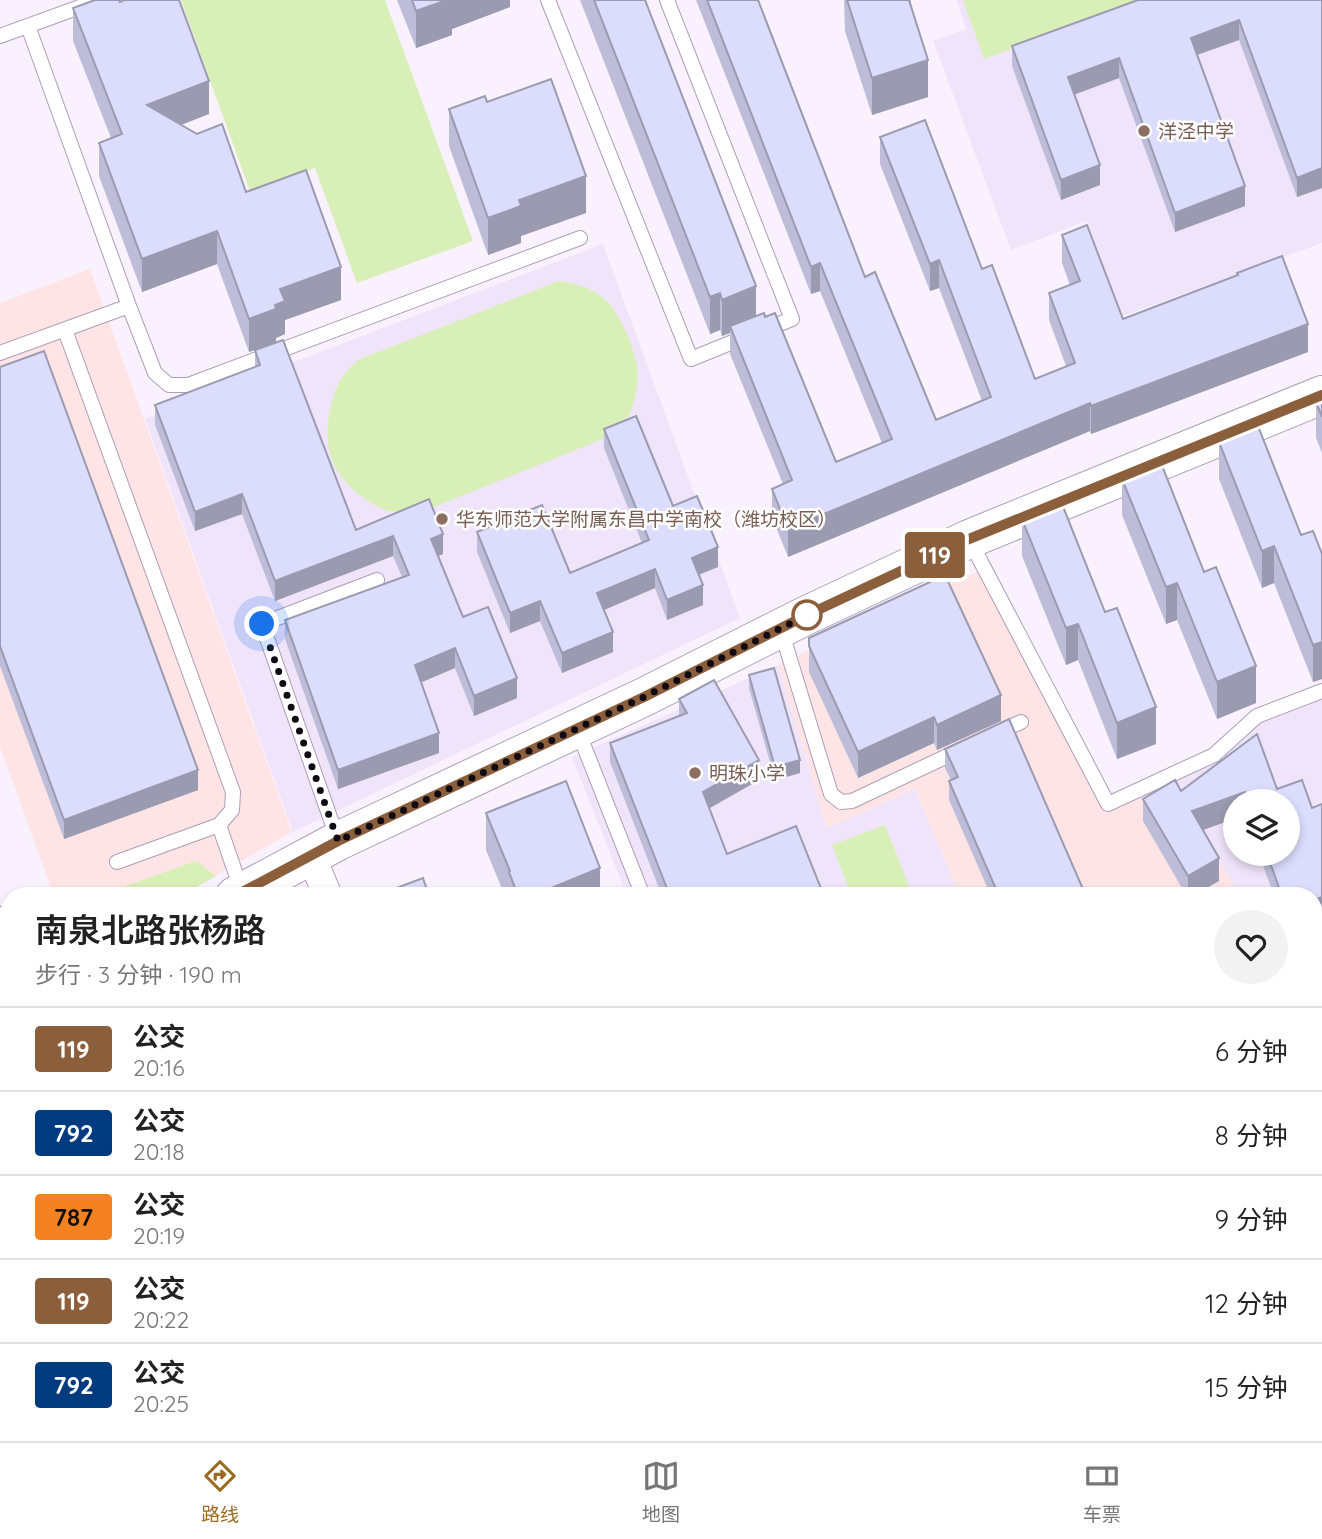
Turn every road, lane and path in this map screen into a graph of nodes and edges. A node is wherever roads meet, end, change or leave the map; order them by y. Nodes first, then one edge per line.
1 (99, 0) edge
2 (548, 0) edge
3 (667, 0) edge
4 (28, 26) junction
5 (0, 36) edge
6 (580, 238) dead end
7 (129, 306) junction
8 (65, 330) junction
9 (0, 353) edge
10 (1322, 395) edge
11 (969, 539) junction
12 (377, 580) dead end
13 (780, 628) junction
14 (1322, 691) edge
15 (1021, 722) dead end
16 (578, 729) junction
17 (219, 825) junction
18 (325, 848) junction
19 (117, 862) dead end
20 (237, 887) edge
21 (252, 887) edge
22 (327, 887) edge
23 (639, 887) edge

1 - 4 lane
2 - 3 lane
4 - 5 lane
4 - 7 lane
6 - 7 lane
7 - 8 lane
8 - 9 lane
8 - 17 lane
10 - 11 street
11 - 13 street
11 - 14 lane
12 - 18 lane
13 - 15 lane
13 - 16 street
16 - 18 street
16 - 23 lane
17 - 19 lane
17 - 20 lane
18 - 21 street
18 - 22 street

